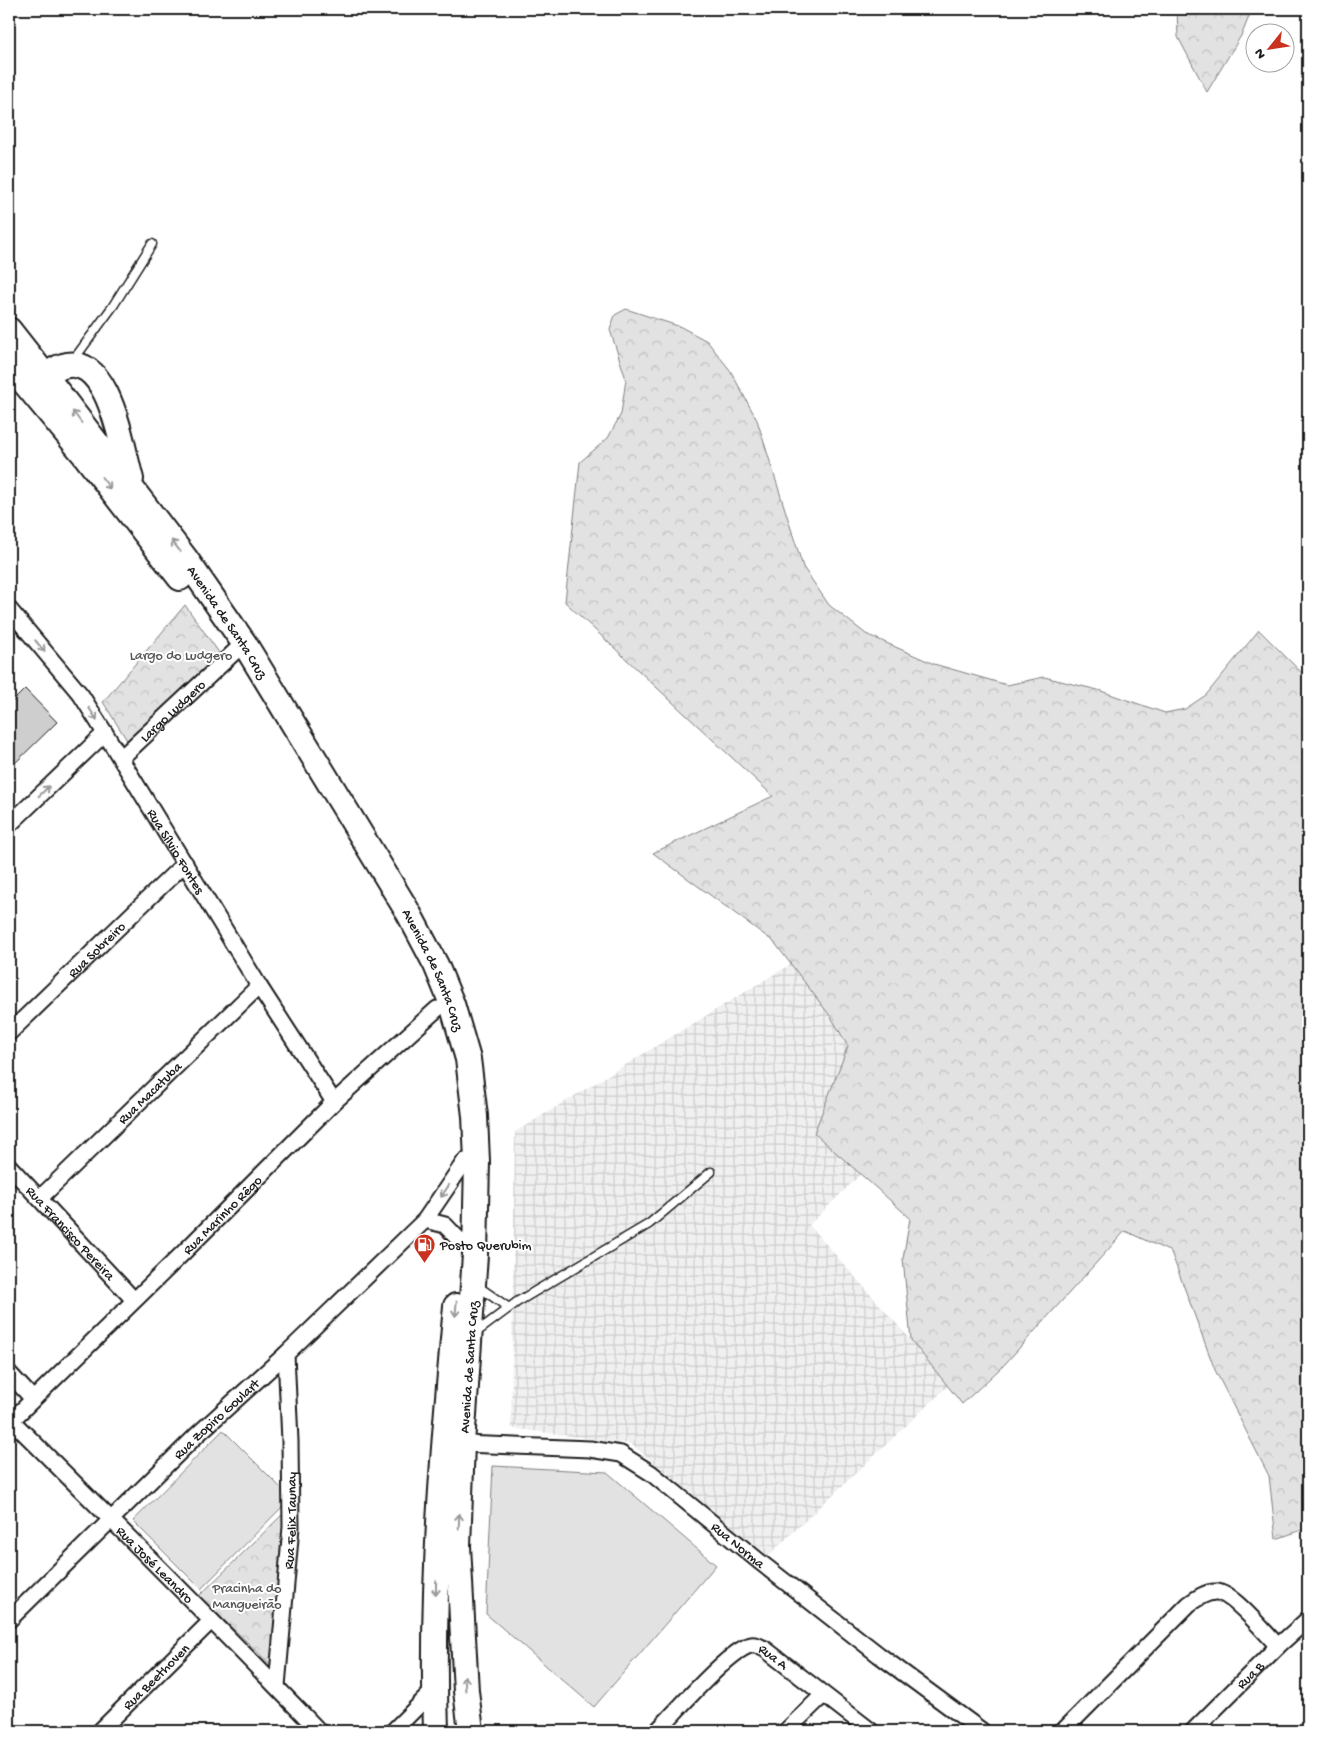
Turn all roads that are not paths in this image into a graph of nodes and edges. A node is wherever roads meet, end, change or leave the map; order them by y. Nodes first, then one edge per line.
1 (152, 244) dead end
2 (9, 330) edge
3 (71, 363) junction
4 (9, 364) edge
5 (46, 376) junction
6 (43, 406) junction
7 (143, 503) junction
8 (9, 609) edge
9 (238, 648) junction
10 (105, 733) junction
11 (121, 758) junction
12 (9, 825) edge
13 (185, 863) junction
14 (260, 986) junction
15 (437, 1009) junction
16 (9, 1034) edge
17 (334, 1102) junction
18 (465, 1161) junction
19 (9, 1166) edge
20 (711, 1172) dead end
21 (40, 1198) junction
22 (425, 1220) junction
23 (462, 1243) junction
24 (473, 1283) junction
25 (134, 1300) junction
26 (509, 1308) junction
27 (470, 1336) junction
28 (286, 1354) junction
29 (9, 1373) edge
30 (32, 1398) junction
31 (10, 1421) edge
32 (462, 1444) junction
33 (111, 1520) junction
34 (1308, 1619) edge
35 (9, 1620) edge
36 (211, 1622) junction
37 (1278, 1646) junction
38 (277, 1686) junction
39 (434, 1689) junction
40 (823, 1695) junction
41 (100, 1731) edge
42 (319, 1731) edge
43 (392, 1731) edge
44 (436, 1731) edge
45 (471, 1731) edge
46 (657, 1731) edge
47 (786, 1731) edge
48 (871, 1731) edge
49 (982, 1731) edge
50 (1063, 1731) edge
51 (1194, 1731) edge

1 - 3 lane
2 - 5 main road, Avenida de Santa Cruz
3 - 5 main road
3 - 7 main road
4 - 6 main road, Avenida de Santa Cruz
5 - 6 main road
7 -> 5 main road, Avenida de Santa Cruz
6 -> 9 main road, Avenida de Santa Cruz
9 -> 7 main road, Avenida de Santa Cruz
8 -> 10 street, Rua Sílvio Fontes
9 - 11 street, Largo Ludgero
9 - 15 main road, Avenida de Santa Cruz
9 - 24 main road, Avenida de Santa Cruz
10 - 11 street, Rua Sílvio Fontes
12 -> 10 street
11 - 13 street, Rua Sílvio Fontes
13 - 14 street, Rua Sílvio Fontes
13 - 16 street, Rua Sobreiro
14 - 17 street, Rua Sílvio Fontes
14 - 21 street, Rua Macatuba
15 - 17 street, Rua Marinho Rêgo
15 - 18 main road, Avenida de Santa Cruz
17 - 25 street, Rua Marinho Rêgo
18 -> 22 street, Rua Zopiro Goulart
18 - 23 main road, Avenida de Santa Cruz
19 - 21 street, Rua Francisco Pereira
20 - 26 lane
21 - 25 street, Rua Francisco Pereira
22 - 23 street
22 - 28 street, Rua Zopiro Goulart
23 -> 39 main road, Avenida de Santa Cruz
24 - 26 lane
24 - 27 main road, Avenida de Santa Cruz
25 - 30 street, Rua Marinho Rêgo
26 - 27 lane
27 - 32 main road, Avenida de Santa Cruz
28 - 33 street, Rua Zopiro Goulart
28 - 38 street, Rua Felix Taunay
29 - 30 street
30 - 31 street, Rua Marinho Rêgo
31 - 33 street, Rua José Leandro
45 -> 32 main road, Avenida de Santa Cruz
32 - 49 street, Rua Norma
33 - 35 street, Rua Zopiro Goulart
33 - 36 street, Rua José Leandro
34 - 37 street, Rua B
36 - 38 street, Rua José Leandro
36 - 41 street, Rua Beethoven
37 - 50 street
37 - 51 street, Rua B
38 - 42 street, Rua José Leandro
39 - 43 street
39 - 44 main road, Avenida de Santa Cruz
40 - 46 street, Rua A
40 - 47 street
40 - 48 street, Rua A

